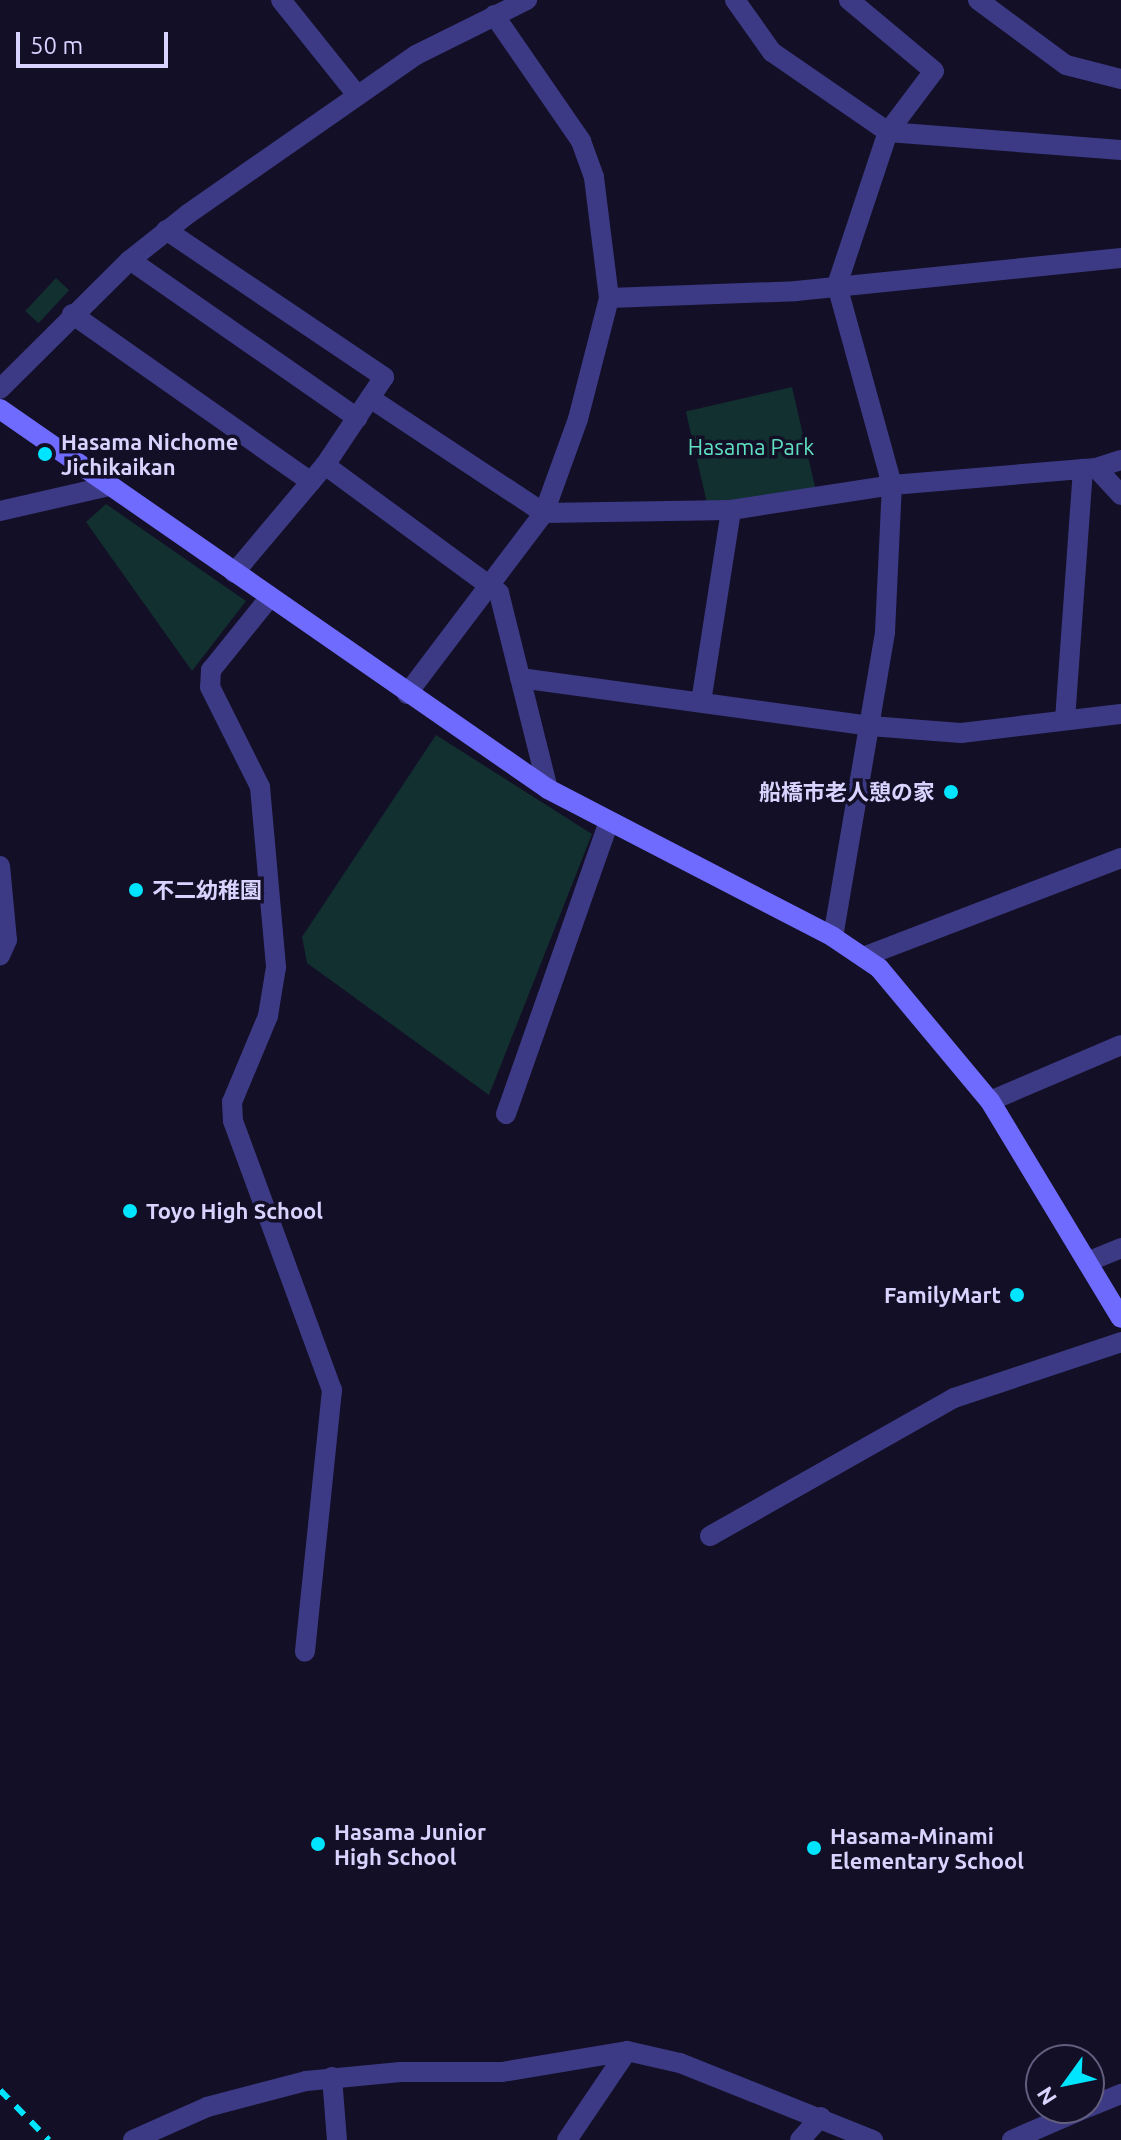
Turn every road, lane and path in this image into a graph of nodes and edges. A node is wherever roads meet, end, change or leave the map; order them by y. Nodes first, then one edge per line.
1 (281, 0) edge
2 (527, 0) edge
3 (735, 0) edge
4 (849, 0) edge
5 (978, 0) edge
6 (494, 15) junction
7 (1121, 79) edge
8 (357, 95) junction
9 (888, 132) junction
10 (1121, 150) edge
11 (166, 230) junction
12 (1121, 258) edge
13 (130, 260) junction
14 (837, 285) junction
15 (609, 298) junction
16 (72, 314) junction
17 (0, 389) edge
18 (370, 398) junction
19 (0, 409) edge
20 (357, 418) junction
21 (1121, 460) edge
22 (325, 465) junction
23 (1090, 468) junction
24 (311, 482) junction
25 (892, 485) junction
26 (109, 486) junction
27 (1121, 495) edge
28 (731, 510) junction
29 (0, 511) edge
30 (544, 513) junction
31 (234, 573) junction
32 (490, 584) junction
33 (270, 597) junction
34 (520, 678) junction
35 (407, 694) junction
36 (701, 702) junction
37 (1121, 714) edge
38 (1065, 720) junction
39 (870, 726) junction
40 (548, 789) junction
41 (608, 824) junction
42 (1121, 858) edge
43 (0, 866) edge
44 (833, 937) junction
45 (0, 956) edge
46 (863, 957) junction
47 (1121, 1045) edge
48 (990, 1101) junction
49 (506, 1114) dead end
50 (1121, 1248) edge
51 (1087, 1262) junction
52 (1121, 1318) edge
53 (1121, 1342) edge
54 (710, 1536) dead end
55 (305, 1652) dead end
56 (627, 2051) junction
57 (332, 2077) junction
58 (821, 2117) junction
59 (1048, 2124) edge
60 (133, 2140) edge
61 (337, 2140) edge
62 (567, 2140) edge
63 (800, 2140) edge
64 (873, 2140) edge
65 (1012, 2140) edge

1 - 8 street
2 - 6 street
3 - 9 street
4 - 9 street
5 - 7 street
6 - 8 street
6 - 15 street
8 - 11 street
9 - 10 street
9 - 14 street
11 - 13 street
11 - 18 street
12 - 14 street
13 - 16 street
13 - 20 street
14 - 15 street
14 - 25 street
15 - 30 street
16 - 17 street
16 - 24 street
18 - 20 street
18 - 30 street
19 - 26 street
20 - 22 street
21 - 23 street
22 - 24 street
22 - 32 street
23 - 25 street
23 - 27 street
23 - 38 street
24 - 31 street
25 - 28 street
25 - 39 street
26 - 29 street
26 - 31 street
28 - 30 street
28 - 36 street
30 - 32 street
31 - 33 street
32 - 34 street
32 - 35 street
33 - 35 street
33 - 55 street
34 - 36 street
34 - 40 street
35 - 40 street
36 - 39 street
37 - 38 street
38 - 39 street
39 - 44 street
40 - 41 street
41 - 44 street
41 - 49 street
42 - 46 street
43 - 45 street
44 - 46 street
46 - 48 street
47 - 48 street
48 - 51 street
50 - 51 street
51 - 52 street
53 - 54 street
56 - 57 street
56 - 58 street
56 - 62 street
57 - 60 street
57 - 61 street
58 - 63 street
58 - 64 street
59 - 65 street

